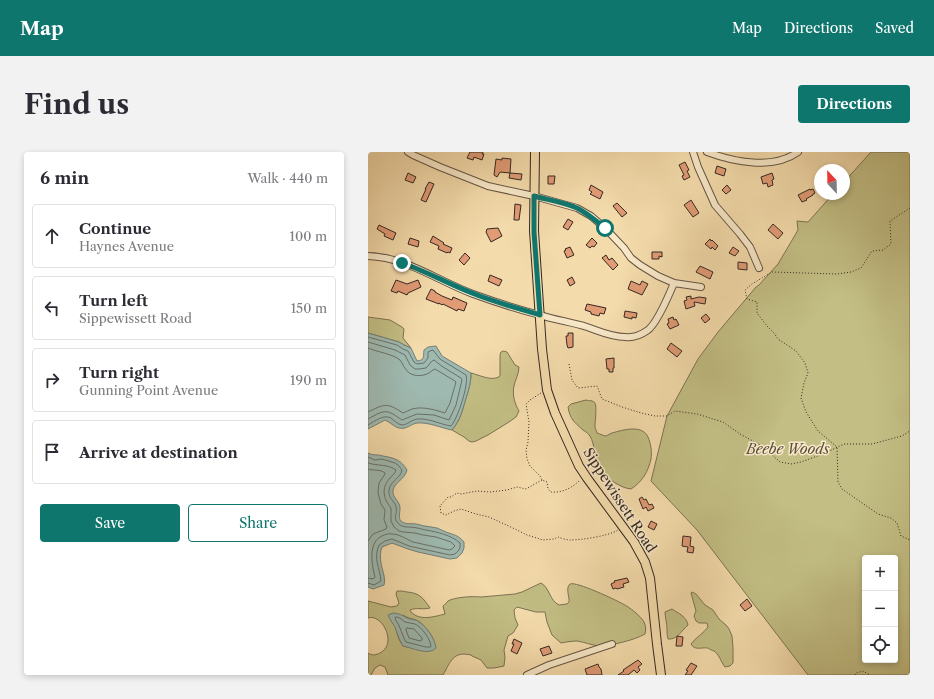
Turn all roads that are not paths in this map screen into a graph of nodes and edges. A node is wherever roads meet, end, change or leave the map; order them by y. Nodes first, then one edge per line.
1 (408, 152) edge
2 (535, 152) edge
3 (693, 152) edge
4 (707, 152) edge
5 (798, 152) edge
6 (534, 196) junction
7 (368, 256) edge
8 (759, 268) dead end
9 (674, 283) junction
10 (701, 287) dead end
11 (540, 315) junction
12 (612, 644) dead end
13 (527, 675) edge
14 (662, 675) edge

1 - 6 street
2 - 6 main road, Sippewissett Road
3 - 8 street
4 - 5 street
6 - 9 street
6 - 11 main road, Sippewissett Road
7 - 11 street
9 - 10 street
9 - 11 street
11 - 14 main road, Sippewissett Road
12 - 13 street

